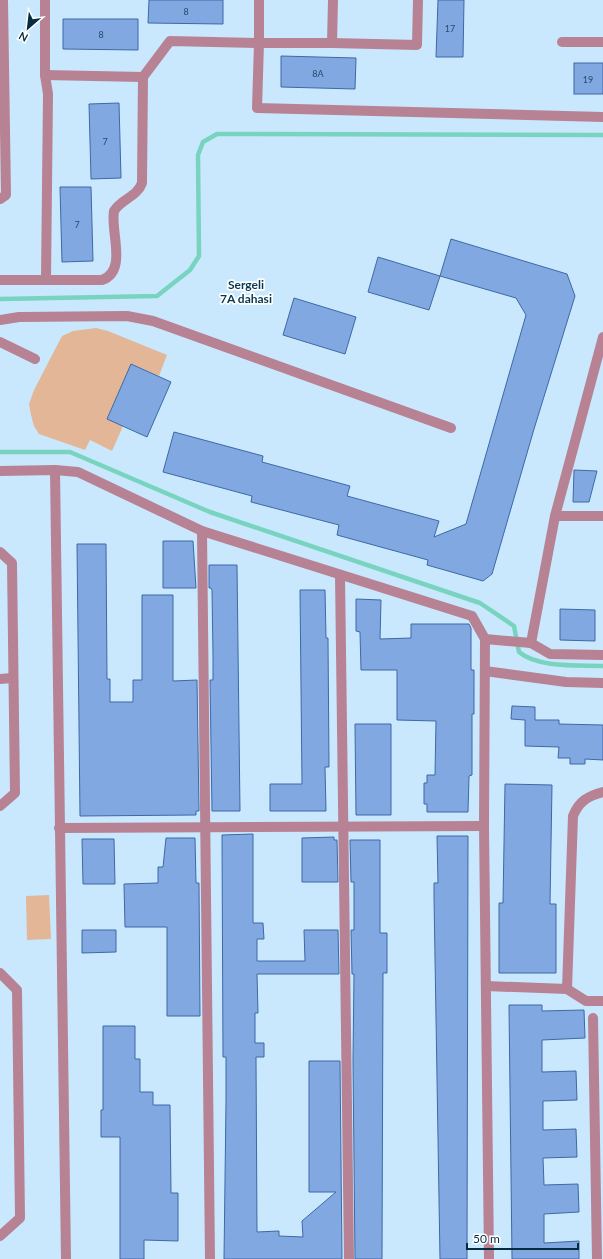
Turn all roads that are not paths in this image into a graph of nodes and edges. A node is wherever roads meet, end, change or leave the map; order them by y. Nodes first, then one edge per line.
1 (3, 0) edge
2 (45, 0) edge
3 (259, 0) edge
4 (333, 0) edge
5 (418, 0) edge
6 (562, 42) dead end
7 (603, 42) edge
8 (259, 43) junction
9 (332, 43) junction
10 (44, 75) junction
11 (143, 77) junction
12 (2, 79) edge
13 (603, 117) edge
14 (0, 200) edge
15 (0, 280) edge
16 (46, 280) junction
17 (0, 320) edge
18 (603, 337) edge
19 (0, 342) edge
20 (35, 360) dead end
21 (598, 375) edge
22 (451, 428) dead end
23 (55, 470) junction
24 (0, 471) edge
25 (555, 516) junction
26 (603, 516) edge
27 (202, 531) junction
28 (0, 552) edge
29 (340, 576) junction
30 (485, 639) junction
31 (529, 643) junction
32 (603, 655) edge
33 (485, 671) junction
34 (12, 678) junction
35 (0, 679) edge
36 (603, 683) edge
37 (603, 792) edge
38 (0, 806) edge
39 (484, 826) junction
40 (342, 827) junction
41 (59, 828) junction
42 (206, 828) junction
43 (0, 973) edge
44 (486, 986) junction
45 (567, 989) junction
46 (603, 1001) edge
47 (593, 1018) dead end
48 (0, 1236) edge
49 (66, 1259) edge
50 (210, 1259) edge
51 (349, 1259) edge
52 (489, 1259) edge
53 (597, 1259) edge

1 - 12 street
2 - 10 street
3 - 8 street
4 - 9 street
5 - 9 street
6 - 7 street
8 - 9 street
8 - 11 street
8 - 13 street
10 - 11 street
10 - 16 street
11 - 16 street
12 - 14 street
15 - 16 street
17 - 22 street
18 - 21 street
19 - 20 street
21 - 25 street
23 - 24 street
23 - 27 street
23 - 41 street
25 - 26 street
25 - 31 street
27 - 29 street
27 - 42 street
28 - 34 street
29 - 30 street
29 - 40 street
30 - 31 street
30 - 33 street
31 - 32 street
33 - 36 street
33 - 39 street
34 - 35 street
34 - 38 street
37 - 45 street
39 - 40 street
39 - 44 street
40 - 42 street
40 - 51 street
41 - 42 street
41 - 49 street
42 - 50 street
43 - 48 street
44 - 45 street
44 - 52 street
45 - 46 street
47 - 53 street

